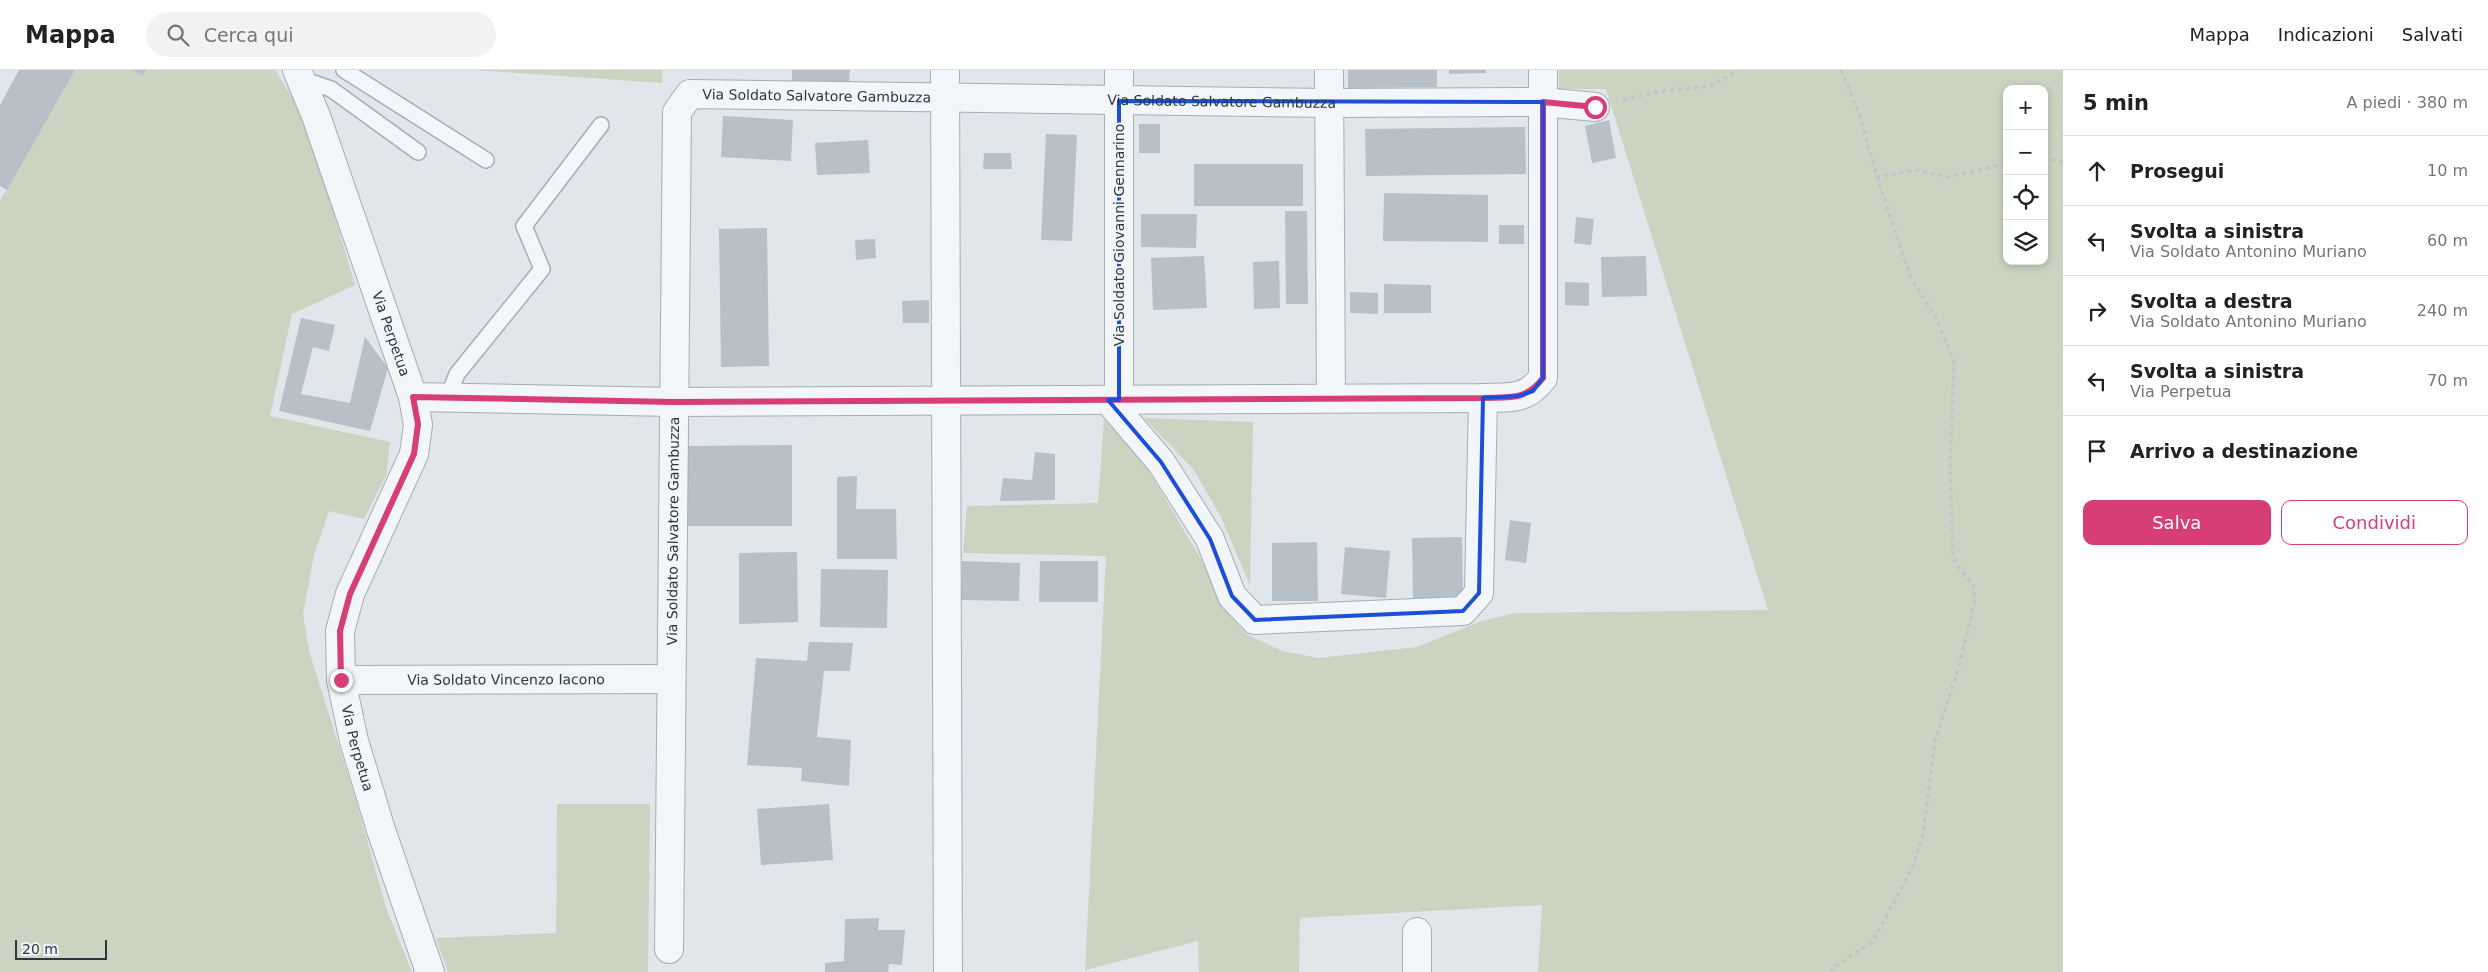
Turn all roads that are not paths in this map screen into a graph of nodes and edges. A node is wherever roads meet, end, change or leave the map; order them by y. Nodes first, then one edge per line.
1 (344, 70) edge
2 (945, 70) edge
3 (1119, 70) edge
4 (1328, 70) edge
5 (1543, 70) edge
6 (299, 74) edge
7 (945, 99) junction
8 (1119, 101) junction
9 (1543, 102) junction
10 (1329, 103) junction
11 (1595, 107) road end
12 (601, 125) dead end
13 (418, 152) dead end
14 (486, 160) dead end
15 (413, 397) junction
16 (448, 397) junction
17 (1331, 398) junction
18 (1483, 398) junction
19 (1113, 400) junction
20 (673, 402) junction
21 (946, 402) junction
22 (670, 678) junction
23 (341, 680) junction
24 (1417, 932) dead end
25 (669, 950) dead end
26 (430, 972) edge
27 (948, 972) edge
28 (1417, 972) edge

1 - 14 lane
2 - 7 street
3 - 8 street, Via Soldato Giovanni Gennarino
4 - 10 street
5 - 9 street
6 - 13 lane
6 - 15 street, Via Perpetua
7 - 8 street, Via Soldato Salvatore Gambuzza
7 - 20 street, Via Soldato Salvatore Gambuzza
7 - 21 street
8 - 10 street, Via Soldato Salvatore Gambuzza
8 - 19 street, Via Soldato Giovanni Gennarino
9 - 10 street, Via Soldato Salvatore Gambuzza
9 - 11 street, Via Soldato Salvatore Gambuzza
9 - 18 street
10 - 17 street
12 - 16 lane
15 - 16 street
15 - 23 street, Via Perpetua
16 - 20 street
17 - 18 street
17 - 19 street
18 - 19 street
19 - 21 street
20 - 21 street
20 - 22 street, Via Soldato Salvatore Gambuzza
21 - 27 street
22 - 23 street, Via Soldato Vincenzo Iacono
22 - 25 street, Via Soldato Salvatore Gambuzza
23 - 26 street, Via Perpetua
24 - 28 street

